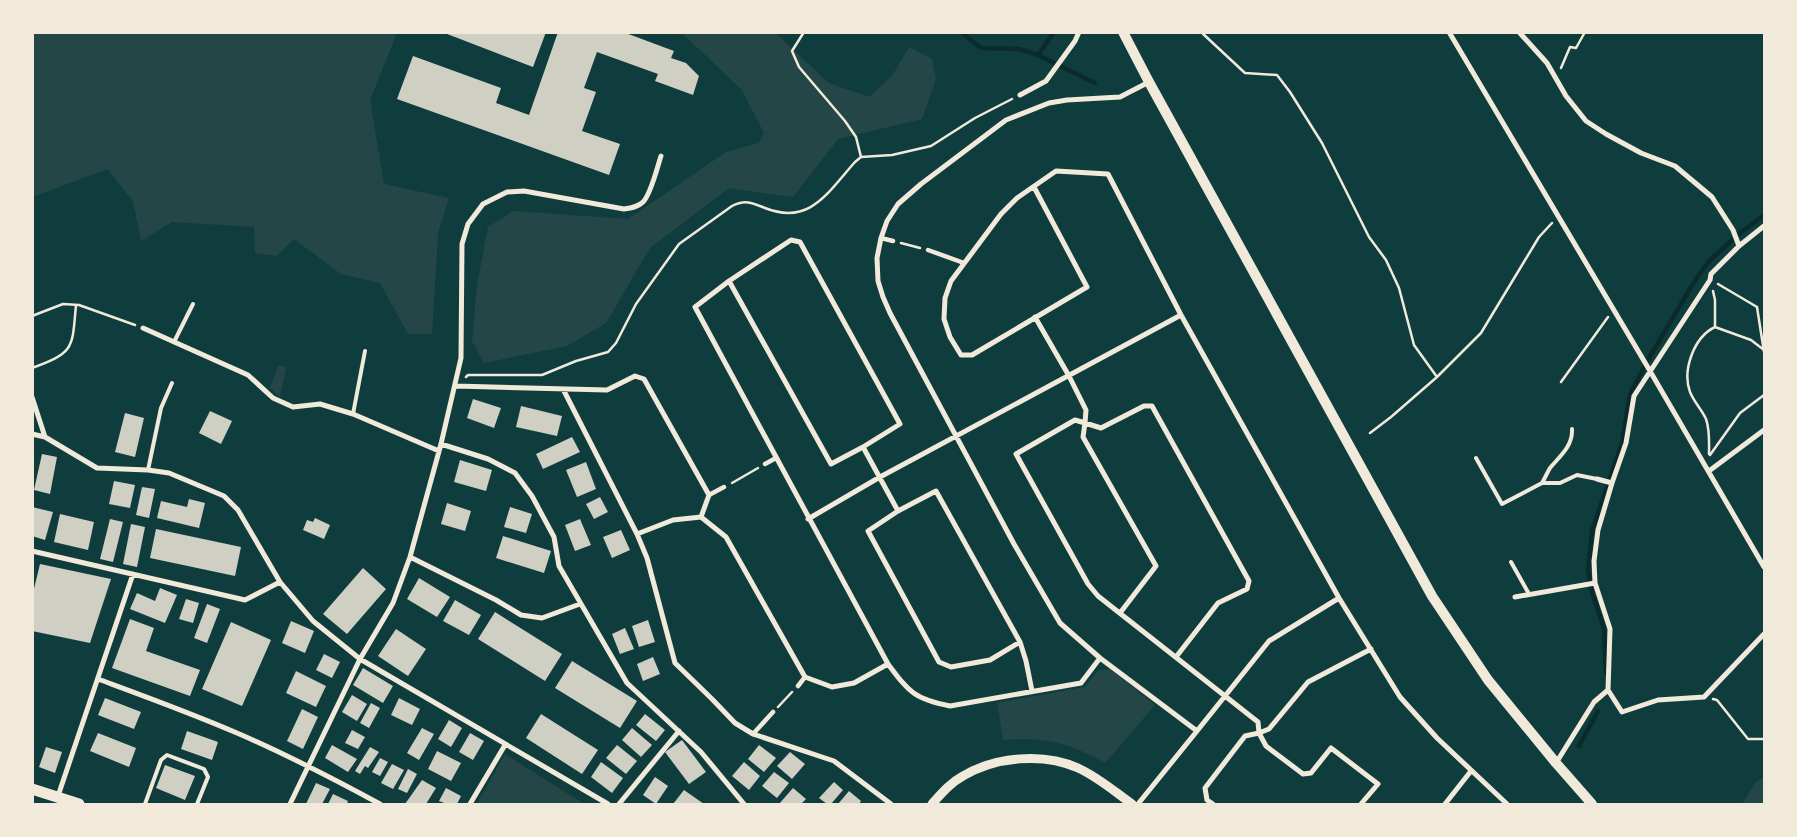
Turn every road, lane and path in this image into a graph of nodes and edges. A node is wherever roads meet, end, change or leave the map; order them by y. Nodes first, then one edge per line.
1 (804, 32) edge
2 (1079, 32) edge
3 (1123, 32) edge
4 (1201, 32) edge
5 (1449, 32) edge
6 (1519, 32) edge
7 (1584, 32) edge
8 (1556, 78) junction
9 (1149, 82) junction
10 (1020, 95) joint
11 (661, 156) dead end
12 (862, 157) junction
13 (1034, 187) junction
14 (1558, 217) junction
15 (1764, 226) edge
16 (881, 238) junction
17 (893, 241) joint
18 (1739, 243) junction
19 (928, 250) joint
20 (964, 263) junction
21 (1710, 280) junction
22 (729, 281) junction
23 (193, 304) dead end
24 (76, 305) junction
25 (1613, 310) junction
26 (1181, 315) junction
27 (32, 316) edge
28 (1035, 317) junction
29 (1715, 327) junction
30 (143, 328) joint
31 (174, 342) junction
32 (1764, 350) edge
33 (365, 351) dead end
34 (32, 368) edge
35 (1649, 369) junction
36 (483, 376) dead end
37 (1069, 376) junction
38 (1437, 377) junction
39 (1561, 382) dead end
40 (172, 383) dead end
41 (456, 386) junction
42 (563, 389) junction
43 (1764, 395) edge
44 (32, 397) edge
45 (353, 414) junction
46 (1085, 424) junction
47 (1572, 429) dead end
48 (1764, 430) edge
49 (1370, 433) dead end
50 (32, 434) edge
51 (956, 436) junction
52 (45, 437) junction
53 (441, 444) junction
54 (863, 447) junction
55 (439, 451) junction
56 (776, 458) junction
57 (1476, 458) dead end
58 (765, 464) joint
59 (148, 470) junction
60 (1709, 471) junction
61 (880, 476) junction
62 (1597, 479) joint
63 (1542, 483) junction
64 (1611, 483) junction
65 (724, 487) joint
66 (709, 495) junction
67 (898, 511) junction
68 (702, 517) junction
69 (808, 519) junction
70 (637, 534) junction
71 (32, 551) edge
72 (410, 557) junction
73 (1511, 562) dead end
74 (1764, 567) edge
75 (133, 574) junction
76 (280, 582) junction
77 (1595, 583) junction
78 (1529, 594) junction
79 (1515, 597) dead end
80 (1339, 598) junction
81 (580, 604) junction
82 (1120, 613) junction
83 (1764, 634) edge
84 (1020, 642) junction
85 (1371, 649) junction
86 (1176, 657) junction
87 (1100, 658) junction
88 (360, 660) junction
89 (888, 664) junction
90 (805, 677) junction
91 (98, 679) junction
92 (798, 686) joint
93 (1608, 690) junction
94 (1032, 691) junction
95 (1225, 696) junction
96 (1704, 697) junction
97 (773, 712) joint
98 (679, 731) junction
99 (1197, 731) junction
100 (1258, 732) junction
101 (753, 734) junction
102 (1764, 739) edge
103 (504, 745) junction
104 (1556, 763) junction
105 (308, 766) junction
106 (1471, 771) junction
107 (32, 789) edge
108 (58, 797) junction
109 (79, 804) edge
110 (145, 804) edge
111 (197, 804) edge
112 (290, 804) edge
113 (380, 804) edge
114 (470, 804) edge
115 (608, 804) edge
116 (619, 804) edge
117 (744, 804) edge
118 (891, 804) edge
119 (932, 804) edge
120 (1132, 804) edge
121 (1138, 804) edge
122 (1213, 804) edge
123 (1361, 804) edge
124 (1445, 804) edge
125 (1507, 804) edge
126 (1592, 804) edge

1 - 12 path
2 - 10 street
3 - 9 main road
4 - 38 path
5 - 14 street
6 - 8 street
7 - 8 path
8 - 18 street
9 - 16 street
9 - 104 main road
10 - 12 path
11 - 41 street
12 - 36 path
13 - 20 street
13 - 26 street
13 - 28 street
14 - 25 street
14 - 38 path
15 - 18 street
16 - 17 street
16 - 51 street
17 - 19 path
18 - 21 street
19 - 20 street
20 - 28 street
21 - 29 path
21 - 32 path
21 - 35 street
22 - 54 street
22 - 54 street
22 - 56 street
23 - 31 lane
24 - 27 path
24 - 30 path
24 - 34 path
25 - 35 street
25 - 39 path
26 - 37 street
26 - 80 street
28 - 37 street
29 - 32 path
29 - 43 path
30 - 31 street
31 - 45 street
33 - 45 lane
35 - 60 street
35 - 64 street
37 - 46 street
37 - 51 street
38 - 49 path
40 - 59 lane
41 - 42 street
41 - 53 street
42 - 66 street
42 - 70 street
44 - 52 street
45 - 55 street
46 - 82 street
46 - 82 street
46 - 86 street
47 - 63 lane
48 - 60 street
50 - 52 street
51 - 61 street
51 - 87 street
52 - 59 street
53 - 55 street
53 - 81 street
54 - 61 street
55 - 72 street
56 - 58 street
56 - 69 street
57 - 63 lane
58 - 65 path
59 - 76 street
60 - 74 street
61 - 67 street
61 - 69 street
62 - 63 lane
62 - 64 street
64 - 77 street
65 - 66 street
66 - 68 street
67 - 84 street
67 - 84 street
68 - 70 street
68 - 90 street
69 - 89 street
70 - 101 street
71 - 75 street
72 - 81 street
72 - 88 street
73 - 78 lane
75 - 76 street
75 - 91 street
76 - 88 street
77 - 78 street
77 - 93 street
78 - 79 street
80 - 85 street
80 - 95 street
81 - 98 street
82 - 86 street
83 - 96 street
84 - 94 street
85 - 100 street
85 - 106 street
86 - 95 street
87 - 94 street
87 - 99 street
88 - 103 street
88 - 105 street
89 - 90 street
89 - 94 street
90 - 92 street
91 - 105 street
91 - 108 street
92 - 97 path
93 - 96 street
93 - 104 street
95 - 99 street
95 - 100 street
96 - 102 path
97 - 101 street
98 - 116 street
98 - 117 street
99 - 121 street
100 - 122 street
100 - 123 street
101 - 118 street
103 - 114 street
103 - 115 street
104 - 126 main road
105 - 112 street
105 - 113 street
106 - 124 street
106 - 125 street
107 - 108 main road
108 - 109 main road
110 - 111 lane
119 - 120 street

